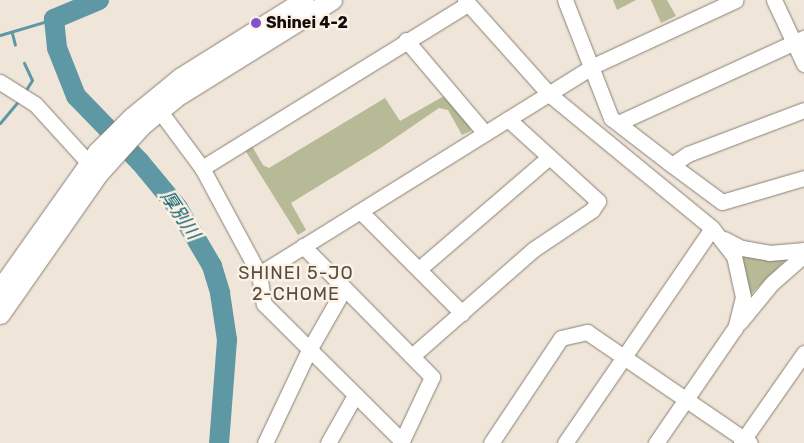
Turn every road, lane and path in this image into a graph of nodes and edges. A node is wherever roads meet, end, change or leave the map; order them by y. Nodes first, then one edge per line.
1 (304, 0) edge
2 (332, 0) edge
3 (565, 0) edge
4 (736, 0) edge
5 (774, 0) edge
6 (467, 2) edge
7 (406, 40) junction
8 (799, 40) edge
9 (804, 64) edge
10 (594, 66) junction
11 (6, 84) edge
12 (549, 94) junction
13 (155, 105) junction
14 (804, 110) edge
15 (508, 119) junction
16 (618, 123) junction
17 (485, 133) junction
18 (549, 156) junction
19 (98, 163) junction
20 (672, 165) junction
21 (202, 168) junction
22 (804, 178) edge
23 (361, 212) junction
24 (717, 233) junction
25 (303, 246) junction
26 (804, 250) edge
27 (804, 254) edge
28 (419, 269) junction
29 (259, 274) junction
30 (0, 289) edge
31 (344, 289) junction
32 (462, 313) junction
33 (0, 314) edge
34 (735, 328) junction
35 (309, 350) junction
36 (804, 354) edge
37 (412, 356) junction
38 (624, 357) junction
39 (355, 395) junction
40 (686, 398) junction
41 (496, 441) edge
42 (401, 442) edge
43 (745, 442) edge
44 (265, 443) edge
45 (328, 443) edge
46 (565, 443) edge
47 (656, 443) edge

1 - 13 main road
2 - 13 main road
3 - 10 street
4 - 10 street
5 - 8 street
6 - 7 street
6 - 12 street
7 - 17 street
7 - 21 street
8 - 9 street
8 - 16 street
10 - 12 street
10 - 16 street
11 - 19 street
12 - 15 street
12 - 24 street
13 - 19 main road
13 - 21 street
14 - 20 street
15 - 17 street
15 - 18 street
16 - 20 street
17 - 23 street
18 - 28 street
18 - 32 street
19 - 30 main road
19 - 33 main road
20 - 22 street
21 - 29 street
23 - 25 street
23 - 28 street
24 - 26 street
24 - 34 street
24 - 38 street
25 - 29 street
25 - 31 street
27 - 34 street
28 - 32 street
29 - 35 street
31 - 35 street
31 - 37 street
32 - 37 street
34 - 40 street
35 - 39 street
35 - 44 street
36 - 43 street
37 - 42 street
38 - 40 street
38 - 41 street
38 - 46 street
39 - 42 street
39 - 45 street
40 - 43 street
40 - 47 street

